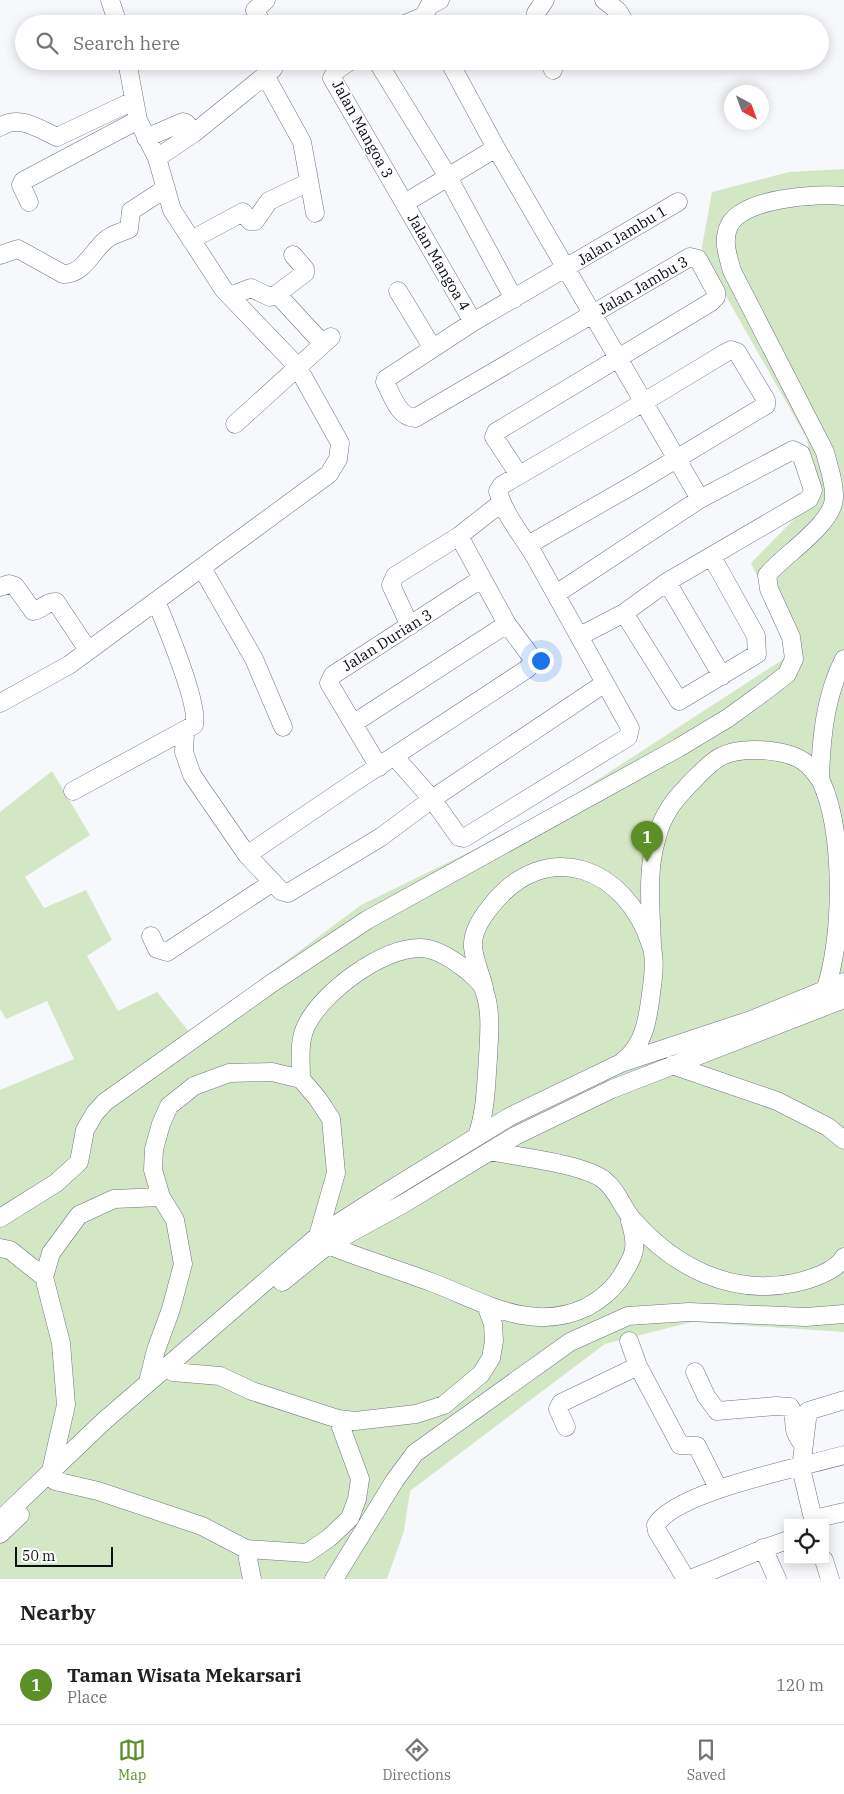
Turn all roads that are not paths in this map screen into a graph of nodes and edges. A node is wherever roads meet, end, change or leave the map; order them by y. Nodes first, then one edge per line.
1 (110, 0) edge
2 (266, 0) edge
3 (440, 0) edge
4 (545, 0) edge
5 (604, 0) edge
6 (115, 15) edge
7 (258, 15) edge
8 (427, 15) edge
9 (536, 15) edge
10 (621, 15) edge
11 (128, 70) edge
12 (272, 70) edge
13 (337, 70) edge
14 (382, 70) edge
15 (454, 70) edge
16 (265, 75) junction
17 (133, 101) junction
18 (138, 120) junction
19 (0, 127) edge
20 (194, 133) junction
21 (146, 138) junction
22 (496, 148) junction
23 (157, 158) junction
24 (446, 175) junction
25 (309, 182) junction
26 (166, 188) junction
27 (844, 196) edge
28 (29, 202) dead end
29 (404, 202) junction
30 (678, 202) dead end
31 (316, 213) dead end
32 (191, 240) junction
33 (0, 254) edge
34 (293, 255) dead end
35 (567, 268) junction
36 (398, 291) dead end
37 (278, 294) junction
38 (230, 296) junction
39 (514, 299) junction
40 (592, 315) junction
41 (472, 322) junction
42 (432, 347) junction
43 (618, 359) junction
44 (297, 366) junction
45 (645, 403) junction
46 (235, 424) dead end
47 (676, 458) junction
48 (519, 475) junction
49 (700, 500) junction
50 (501, 503) junction
51 (459, 536) junction
52 (528, 545) junction
53 (712, 557) junction
54 (202, 568) junction
55 (481, 579) junction
56 (667, 582) junction
57 (0, 587) edge
58 (556, 594) junction
59 (156, 601) junction
60 (624, 612) junction
61 (507, 624) junction
62 (410, 626) junction
63 (580, 636) junction
64 (88, 650) junction
65 (844, 659) edge
66 (722, 676) junction
67 (605, 683) junction
68 (0, 703) edge
69 (354, 723) junction
70 (283, 727) dead end
71 (185, 732) junction
72 (394, 756) junction
73 (378, 767) junction
74 (820, 780) junction
75 (73, 791) dead end
76 (432, 799) junction
77 (247, 855) junction
78 (273, 882) junction
79 (150, 936) dead end
80 (652, 946) junction
81 (844, 982) edge
82 (484, 988) junction
83 (825, 991) junction
84 (844, 1000) edge
85 (663, 1047) junction
86 (621, 1063) junction
87 (673, 1066) junction
88 (301, 1080) junction
89 (477, 1136) junction
90 (842, 1141) edge
91 (490, 1151) junction
92 (161, 1197) junction
93 (629, 1216) junction
94 (0, 1218) edge
95 (323, 1240) junction
96 (0, 1248) edge
97 (844, 1257) edge
98 (44, 1277) junction
99 (486, 1305) junction
100 (844, 1314) edge
101 (629, 1341) dead end
102 (638, 1366) junction
103 (173, 1372) junction
104 (695, 1372) dead end
105 (148, 1382) junction
106 (844, 1400) edge
107 (338, 1419) junction
108 (566, 1426) dead end
109 (803, 1444) junction
110 (844, 1455) edge
111 (801, 1468) junction
112 (53, 1476) junction
113 (718, 1488) junction
114 (844, 1512) edge
115 (814, 1519) edge
116 (821, 1519) edge
117 (0, 1520) edge
118 (0, 1534) edge
119 (784, 1541) edge
120 (763, 1548) junction
121 (246, 1549) junction
122 (825, 1564) edge
123 (252, 1579) edge
124 (334, 1579) edge
125 (686, 1579) edge
126 (690, 1579) edge
127 (777, 1579) edge
128 (830, 1579) edge

1 - 6 street
2 - 7 street
3 - 8 street
4 - 9 street
5 - 10 street
11 - 17 street
12 - 16 street
13 - 29 street, Jalan Mangoa 3
14 - 24 street
15 - 22 street
16 - 20 street
16 - 25 street
17 - 18 street
17 - 19 street
18 - 21 street
18 - 28 street
20 - 21 street
20 - 23 street
21 - 23 street
22 - 24 street
22 - 35 street
23 - 26 street
24 - 29 street
24 - 39 street
25 - 31 street
25 - 32 street
26 - 32 street
26 - 33 street
27 - 94 street
29 - 41 street, Jalan Mangoa 4
30 - 35 street, Jalan Jambu 1
32 - 38 street
34 - 37 street
35 - 39 street, Jalan Jambu 1
35 - 40 street
36 - 42 street
37 - 38 street
37 - 44 street
38 - 44 street
39 - 41 street, Jalan Jambu 1
40 - 42 street, Jalan Jambu 1
40 - 43 street
40 - 43 street, Jalan Jambu 3
41 - 42 street, Jalan Jambu 1
43 - 45 street
43 - 48 street
44 - 46 street
44 - 54 street
45 - 47 street
45 - 47 street
45 - 48 street
47 - 49 street
47 - 52 street
48 - 50 street
49 - 53 street
49 - 58 street
50 - 51 street
50 - 52 street
51 - 55 street
51 - 62 street
52 - 58 street
53 - 56 street
53 - 66 street
54 - 59 street
54 - 70 street
55 - 61 street
55 - 62 street, Jalan Durian 3
56 - 60 street
56 - 66 street
57 - 64 street
58 - 63 street
59 - 64 street
59 - 71 street
60 - 63 street
60 - 66 street
61 - 69 street
61 - 72 street
62 - 69 street, Jalan Durian 3
63 - 67 street
64 - 68 street
65 - 74 street
67 - 76 street
67 - 76 street
69 - 73 street, Jalan Durian 3
71 - 75 street
71 - 77 street
72 - 73 street
72 - 76 street
73 - 77 street
74 - 80 street
74 - 83 street
76 - 78 street
77 - 78 street
78 - 79 street
80 - 82 street
80 - 86 street
81 - 83 street
82 - 88 street
82 - 89 street
83 - 85 street
84 - 87 street
85 - 86 street
85 - 87 street
86 - 89 street
87 - 90 street
87 - 91 street
88 - 92 street
88 - 95 street
89 - 95 street
91 - 93 street
91 - 95 street
92 - 98 street
92 - 105 street
93 - 97 street
93 - 99 street
95 - 99 street
95 - 103 street
95 - 105 street
96 - 98 street
98 - 112 street
99 - 107 street
100 - 124 street
101 - 102 street
102 - 108 street
102 - 113 street
103 - 107 street
103 - 112 street
104 - 109 street
105 - 112 street
106 - 109 street
107 - 121 street
109 - 111 street
110 - 111 street
111 - 113 street
111 - 115 street
112 - 117 street
112 - 118 street
112 - 121 street
113 - 125 street
114 - 116 street
119 - 120 street
120 - 126 street
120 - 127 street
121 - 123 street
122 - 128 street

